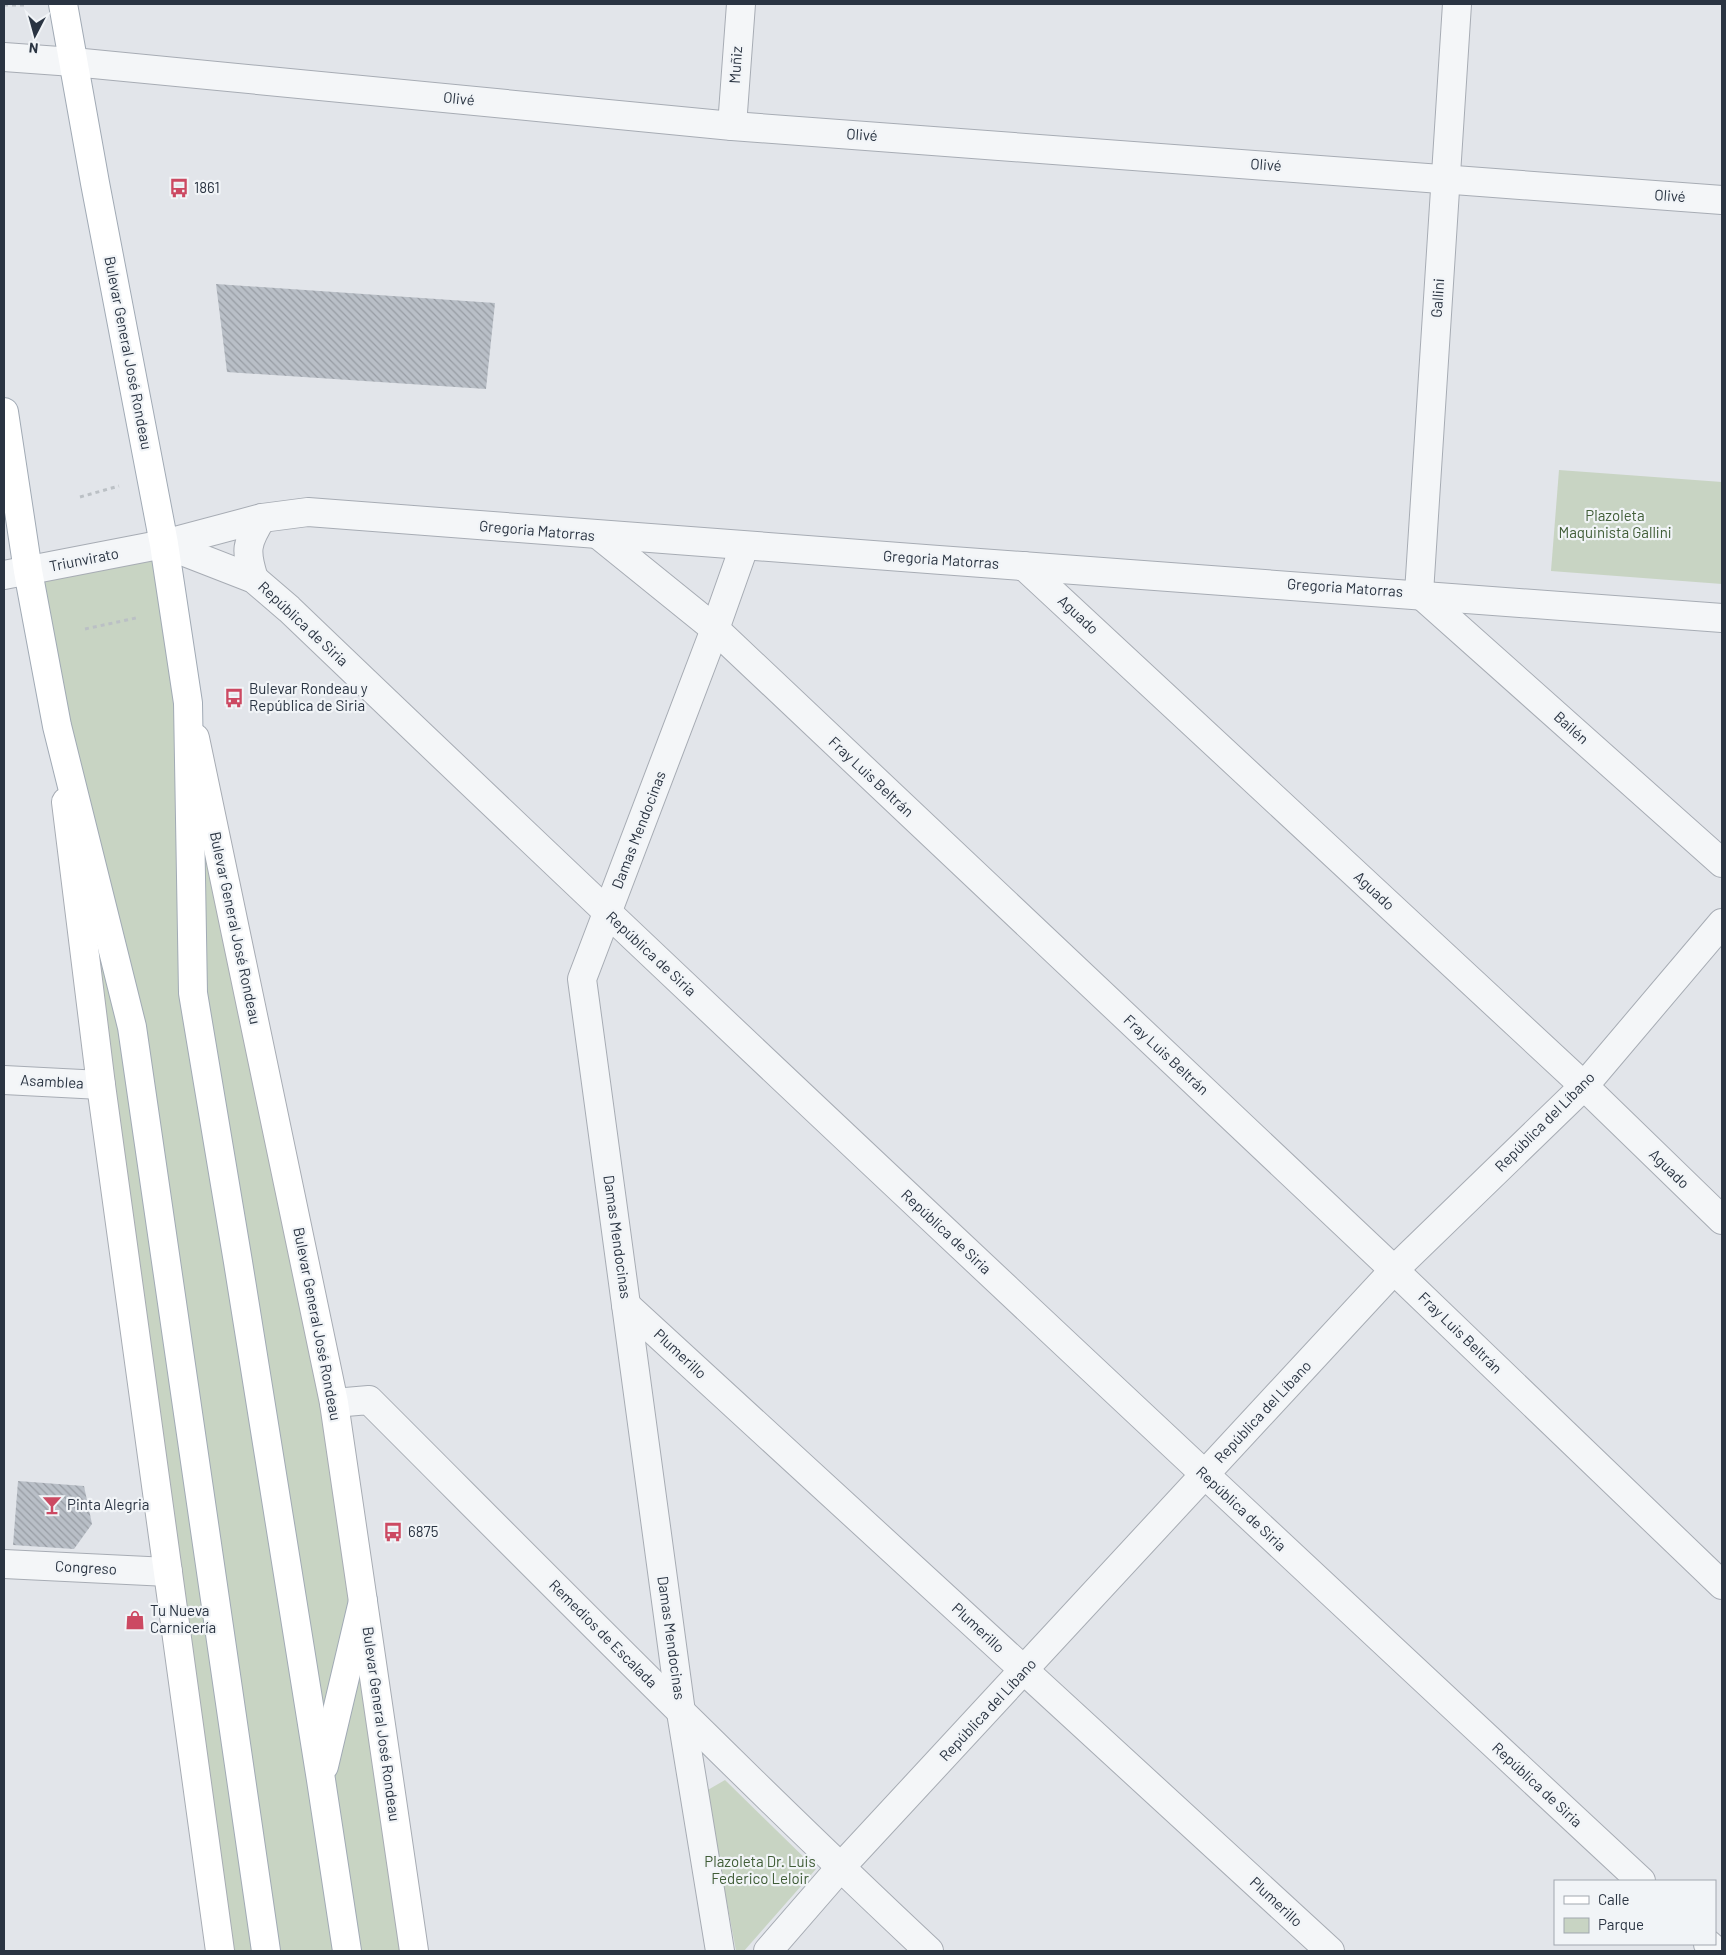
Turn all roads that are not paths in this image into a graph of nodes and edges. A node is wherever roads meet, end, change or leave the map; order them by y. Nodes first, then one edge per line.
1 (63, 4) edge
2 (741, 4) edge
3 (1457, 4) edge
4 (4, 57) edge
5 (73, 62) junction
6 (732, 126) junction
7 (1446, 179) junction
8 (1722, 200) edge
9 (4, 412) edge
10 (262, 518) junction
11 (600, 536) junction
12 (164, 544) junction
13 (744, 546) junction
14 (1024, 566) junction
15 (16, 573) edge
16 (254, 579) junction
17 (1419, 593) junction
18 (1722, 618) edge
19 (715, 629) junction
20 (188, 703) junction
21 (57, 726) junction
22 (1722, 863) edge
23 (607, 913) junction
24 (1722, 923) edge
25 (4, 1080) edge
26 (101, 1085) junction
27 (1584, 1086) junction
28 (1722, 1220) edge
29 (1394, 1270) junction
30 (626, 1305) junction
31 (334, 1403) junction
32 (1205, 1475) junction
33 (4, 1564) edge
34 (168, 1572) junction
35 (1722, 1585) edge
36 (363, 1601) junction
37 (1024, 1671) junction
38 (681, 1712) junction
39 (321, 1780) junction
40 (840, 1868) junction
41 (1640, 1880) edge
42 (263, 1943) edge
43 (220, 1951) edge
44 (347, 1951) edge
45 (414, 1951) edge
46 (720, 1951) edge
47 (768, 1951) edge
48 (929, 1951) edge
49 (1330, 1951) edge

1 - 5 main road, Bulevar General José Rondeau
2 - 6 street, Muñiz
3 - 7 street, Gallini
4 - 5 street, Olivé
5 - 6 street, Olivé
5 - 12 main road, Bulevar General José Rondeau
6 - 7 street, Olivé
7 - 8 street, Olivé
7 - 17 street, Gallini
9 - 15 main road
10 - 11 street, Gregoria Matorras
10 - 12 street, Gregoria Matorras
10 - 16 street, República de Siria
11 - 13 street, Gregoria Matorras
11 - 19 street, Fray Luis Beltrán
12 - 15 street, Triunvirato
12 - 16 street, República de Siria
12 - 20 main road, Bulevar General José Rondeau
13 - 14 street, Gregoria Matorras
13 - 19 street, Damas Mendocinas
14 - 17 street, Gregoria Matorras
14 - 27 street, Aguado
15 - 21 main road
16 - 23 street, República de Siria
17 - 18 street, Gregoria Matorras
17 - 22 street, Bailén
19 - 23 street, Damas Mendocinas
19 - 29 street, Fray Luis Beltrán
20 - 31 main road, Bulevar General José Rondeau
20 - 39 main road, Bulevar General José Rondeau
21 - 26 main road
21 - 42 main road
23 - 30 street, Damas Mendocinas
23 - 32 street, República de Siria
24 - 27 street, República del Líbano
25 - 26 street, Asamblea
26 - 34 main road
27 - 28 street, Aguado
27 - 29 street, República del Líbano
29 - 32 street, República del Líbano
29 - 35 street, Fray Luis Beltrán
30 - 37 street, Plumerillo
30 - 38 street, Damas Mendocinas
31 - 36 main road, Bulevar General José Rondeau
31 - 38 street, Remedios de Escalada
32 - 37 street, República del Líbano
32 - 41 street, República de Siria
33 - 34 street, Congreso
34 - 43 main road
36 - 39 main road
36 - 45 main road, Bulevar General José Rondeau
37 - 40 street, República del Líbano
37 - 49 street, Plumerillo
38 - 40 street, Remedios de Escalada
38 - 46 street, Damas Mendocinas
39 - 44 main road, Bulevar General José Rondeau
40 - 47 street, República del Líbano
40 - 48 street, Remedios de Escalada

